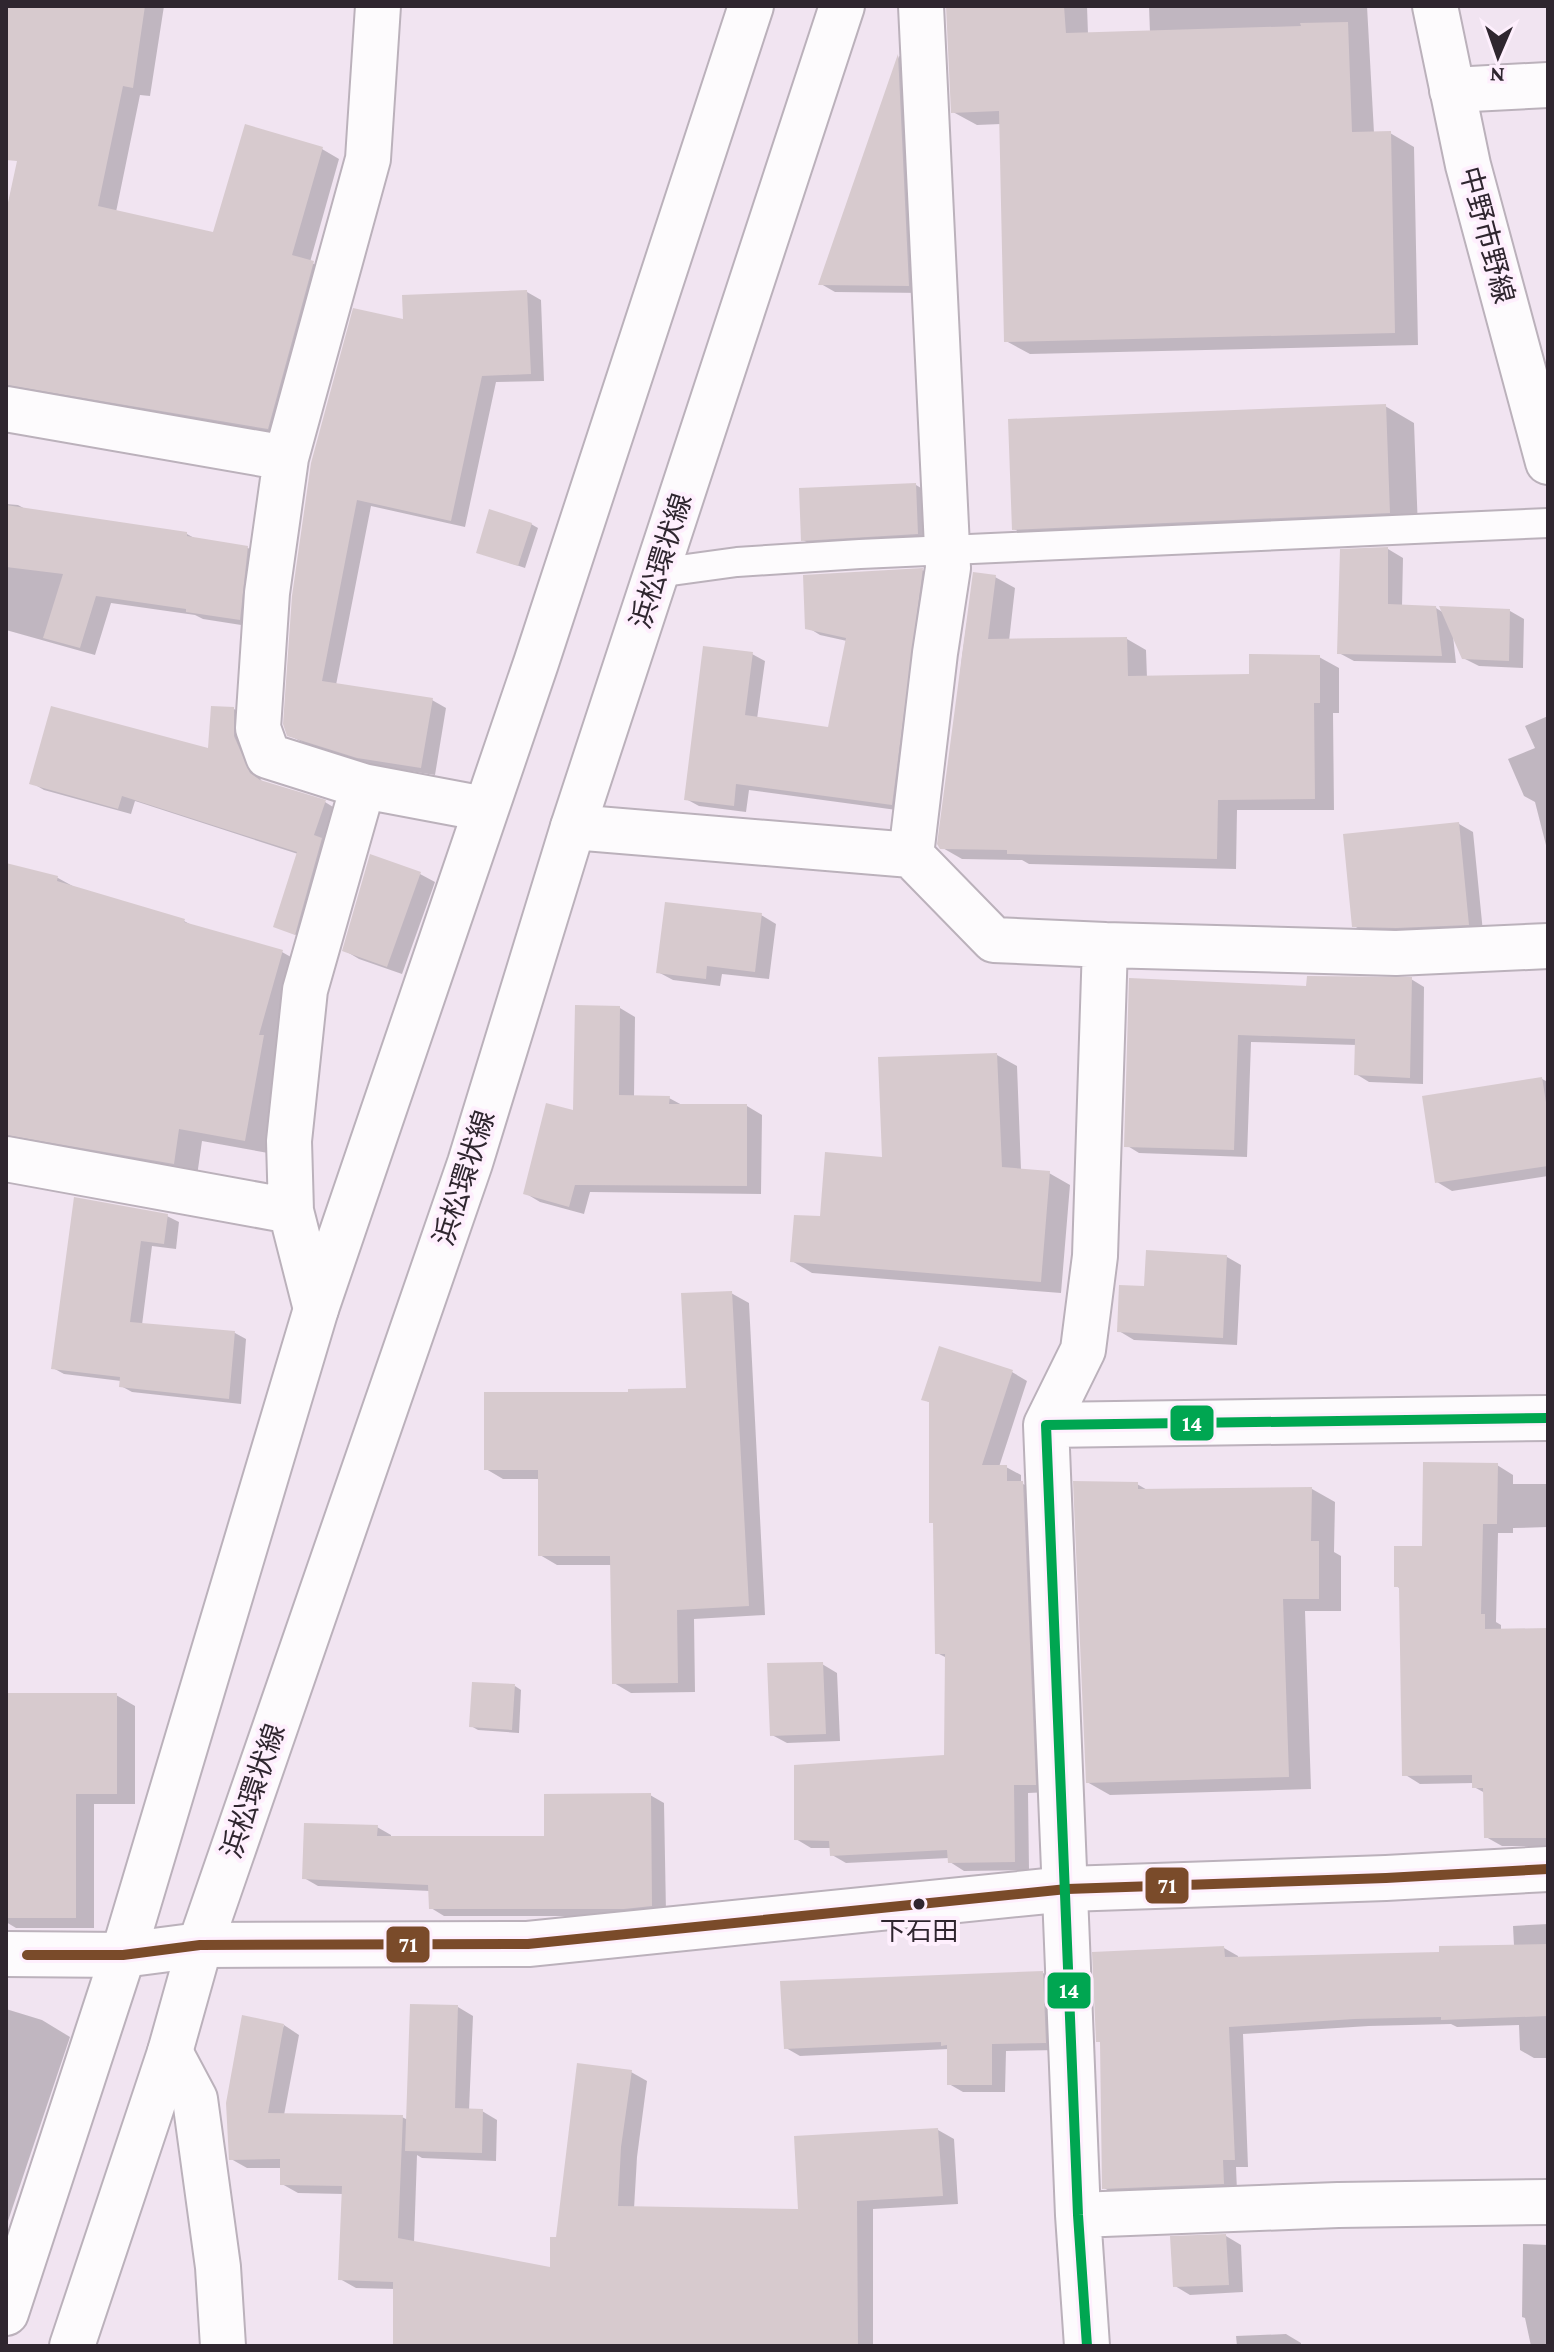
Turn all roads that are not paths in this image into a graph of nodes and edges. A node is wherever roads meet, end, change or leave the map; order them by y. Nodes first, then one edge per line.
1 (378, 6) edge
2 (751, 6) edge
3 (842, 6) edge
4 (921, 6) edge
5 (1435, 6) edge
6 (1548, 85) edge
7 (1452, 90) junction
8 (6, 409) edge
9 (286, 458) junction
10 (1548, 462) edge
11 (1548, 523) edge
12 (948, 551) junction
13 (657, 573) junction
14 (363, 786) junction
15 (485, 809) junction
16 (573, 827) junction
17 (911, 855) junction
18 (1105, 945) junction
19 (1548, 946) edge
20 (6, 1159) edge
21 (291, 1211) junction
22 (316, 1309) junction
23 (1548, 1418) edge
24 (1046, 1425) junction
25 (1548, 1869) edge
26 (1067, 1889) junction
27 (200, 1945) junction
28 (6, 1954) edge
29 (123, 1955) junction
30 (170, 2052) junction
31 (1548, 2202) edge
32 (1078, 2215) junction
33 (6, 2313) edge
34 (72, 2346) edge
35 (223, 2346) edge
36 (1087, 2346) edge

1 - 9 street
2 - 15 street
3 - 13 street, 浜松環状線
4 - 12 street
5 - 7 street, 中野市野線
6 - 7 street
7 - 10 street, 中野市野線
8 - 9 street
9 - 14 street
11 - 12 lane
12 - 13 lane
12 - 17 street
13 - 16 street, 浜松環状線
14 - 15 street
14 - 21 street
15 - 22 street
16 - 17 street
16 - 27 street, 浜松環状線
17 - 18 street
18 - 19 street
18 - 24 street
20 - 21 street
21 - 22 street
22 - 29 street
23 - 24 street
24 - 26 street
25 - 26 street
26 - 27 street
26 - 32 street
27 - 29 street
27 - 30 street, 浜松環状線
28 - 29 street
29 - 33 street
30 - 34 street, 浜松環状線
30 - 35 street
31 - 32 street
32 - 36 street

